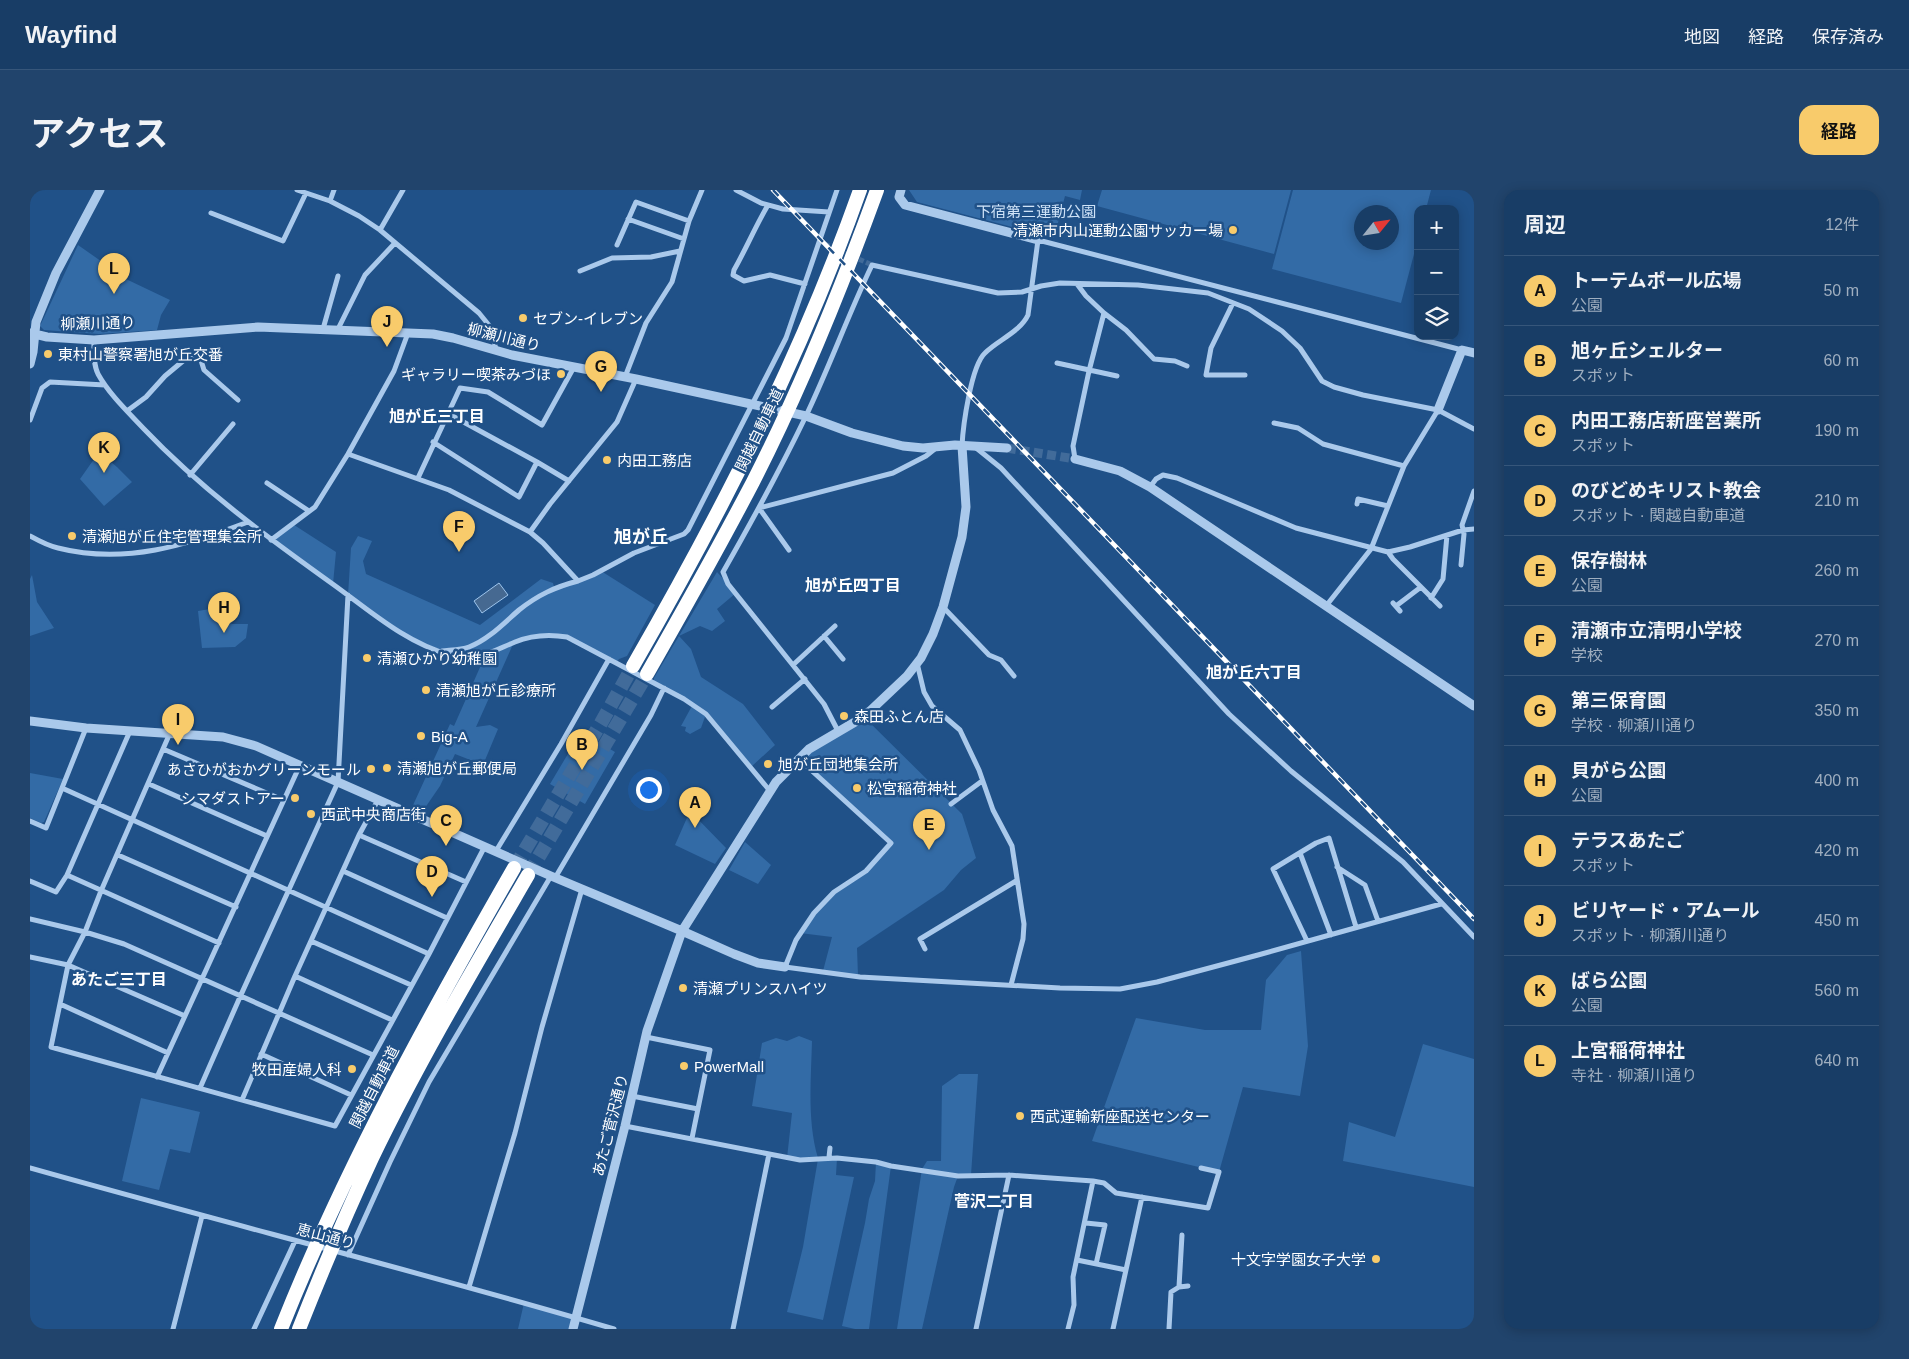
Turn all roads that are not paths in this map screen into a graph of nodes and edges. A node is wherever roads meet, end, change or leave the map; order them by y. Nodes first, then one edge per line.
1 (100, 190) edge
2 (297, 190) edge
3 (334, 190) edge
4 (403, 190) edge
5 (702, 190) edge
6 (736, 190) edge
7 (837, 190) edge
8 (860, 190) edge
9 (877, 190) edge
10 (901, 190) edge
11 (306, 192) junction
12 (330, 201) junction
13 (768, 205) junction
14 (829, 212) junction
15 (211, 213) dead end
16 (628, 219) junction
17 (689, 221) junction
18 (380, 230) junction
19 (684, 239) junction
20 (1038, 240) junction
21 (395, 243) junction
22 (617, 245) dead end
23 (680, 251) junction
24 (580, 271) dead end
25 (338, 276) dead end
26 (1210, 283) junction
27 (805, 284) junction
28 (1077, 284) junction
29 (1032, 289) junction
30 (1208, 293) junction
31 (1233, 303) junction
32 (1104, 313) junction
33 (323, 329) junction
34 (338, 330) junction
35 (408, 332) junction
36 (32, 334) edge
37 (94, 340) junction
38 (1462, 350) junction
39 (210, 351) dead end
40 (496, 351) junction
41 (1474, 353) edge
42 (199, 354) junction
43 (1057, 363) dead end
44 (30, 364) edge
45 (1187, 366) dead end
46 (574, 367) junction
47 (1089, 370) junction
48 (1245, 375) dead end
49 (1117, 376) dead end
50 (625, 377) junction
51 (636, 379) junction
52 (105, 385) junction
53 (238, 400) dead end
54 (752, 405) junction
55 (1438, 410) junction
56 (126, 411) junction
57 (447, 413) junction
58 (806, 416) junction
59 (30, 420) edge
60 (1274, 423) dead end
61 (233, 424) dead end
62 (1474, 428) edge
63 (433, 442) junction
64 (938, 446) junction
65 (962, 446) junction
66 (974, 447) junction
67 (1007, 448) tunnel mouth
68 (348, 454) junction
69 (1075, 459) joint
70 (537, 462) junction
71 (1404, 466) junction
72 (190, 475) junction
73 (418, 478) junction
74 (569, 481) junction
75 (267, 483) dead end
76 (1150, 487) junction
77 (1474, 491) edge
78 (1357, 504) dead end
79 (1388, 506) junction
80 (759, 508) junction
81 (309, 511) junction
82 (248, 522) junction
83 (1474, 529) edge
84 (1463, 530) junction
85 (530, 532) junction
86 (1447, 535) junction
87 (30, 536) edge
88 (272, 540) junction
89 (1371, 549) junction
90 (789, 550) dead end
91 (1388, 552) junction
92 (1461, 564) dead end
93 (578, 581) junction
94 (1421, 587) junction
95 (348, 595) junction
96 (1432, 598) junction
97 (1326, 606) junction
98 (1440, 606) dead end
99 (943, 607) junction
100 (1397, 607) dead end
101 (835, 626) dead end
102 (824, 636) junction
103 (439, 651) junction
104 (609, 659) junction
105 (843, 659) dead end
106 (917, 663) junction
107 (794, 664) junction
108 (633, 666) tunnel mouth
109 (1014, 676) dead end
110 (650, 678) junction
111 (805, 679) junction
112 (664, 688) junction
113 (1474, 706) edge
114 (772, 707) dead end
115 (30, 721) edge
116 (86, 728) junction
117 (838, 730) junction
118 (130, 731) junction
119 (170, 733) junction
120 (163, 749) junction
121 (799, 758) junction
122 (300, 765) junction
123 (982, 781) junction
124 (338, 782) junction
125 (149, 784) junction
126 (62, 788) junction
127 (770, 791) junction
128 (283, 800) junction
129 (378, 800) junction
130 (98, 804) junction
131 (951, 804) dead end
132 (133, 819) junction
133 (30, 820) edge
134 (359, 835) junction
135 (267, 836) junction
136 (485, 846) junction
137 (496, 851) junction
138 (1300, 853) junction
139 (118, 855) junction
140 (1337, 866) junction
141 (514, 868) tunnel mouth
142 (343, 870) junction
143 (251, 873) junction
144 (66, 875) junction
145 (528, 875) tunnel mouth
146 (550, 876) junction
147 (30, 881) edge
148 (1016, 881) junction
149 (466, 882) junction
150 (582, 889) junction
151 (101, 891) junction
152 (290, 891) junction
153 (1441, 904) junction
154 (327, 906) junction
155 (236, 907) junction
156 (447, 918) junction
157 (30, 919) edge
158 (1378, 921) junction
159 (1356, 927) junction
160 (682, 930) junction
161 (85, 932) junction
162 (1331, 935) junction
163 (1474, 937) edge
164 (311, 941) junction
165 (1307, 941) junction
166 (219, 943) junction
167 (925, 949) dead end
168 (429, 954) junction
169 (30, 957) edge
170 (68, 966) junction
171 (785, 967) junction
172 (295, 976) junction
173 (201, 978) junction
174 (411, 985) junction
175 (1012, 985) junction
176 (240, 997) junction
177 (60, 1004) junction
178 (279, 1013) junction
179 (185, 1016) junction
180 (392, 1020) junction
181 (646, 1037) junction
182 (168, 1053) junction
183 (261, 1054) junction
184 (373, 1055) junction
185 (157, 1077) junction
186 (200, 1088) junction
187 (351, 1096) junction
188 (632, 1096) junction
189 (242, 1100) junction
190 (698, 1109) junction
191 (625, 1126) junction
192 (692, 1138) junction
193 (830, 1148) dead end
194 (769, 1154) junction
195 (829, 1157) junction
196 (30, 1168) edge
197 (1201, 1168) dead end
198 (1010, 1175) junction
199 (1094, 1181) junction
200 (1142, 1197) junction
201 (202, 1216) junction
202 (1086, 1222) junction
203 (1182, 1235) dead end
204 (295, 1241) junction
205 (346, 1254) junction
206 (1077, 1260) junction
207 (1096, 1264) junction
208 (1126, 1270) junction
209 (1179, 1286) junction
210 (1188, 1286) dead end
211 (468, 1287) junction
212 (576, 1318) junction
213 (173, 1329) edge
214 (254, 1329) edge
215 (281, 1329) edge
216 (299, 1329) edge
217 (573, 1329) edge
218 (614, 1329) edge
219 (733, 1329) edge
220 (976, 1329) edge
221 (1068, 1329) edge
222 (1113, 1329) edge
223 (1169, 1329) edge

1 - 36 street
2 - 11 street
3 - 12 street
4 - 18 street
5 - 17 street
6 - 13 street
7 - 14 street
8 - 108 highway, 関越自動車道
9 - 110 highway, 関越自動車道
10 - 20 street
11 - 12 street
11 - 15 street
12 - 18 street
13 - 14 street
13 - 27 street
14 - 27 street
16 - 17 street
16 - 19 street
16 - 22 street
17 - 19 street
18 - 21 street
19 - 23 street
20 - 26 street
20 - 29 street
21 - 34 street
21 - 40 street
23 - 24 street
23 - 50 street
25 - 33 street
26 - 30 street
26 - 38 street
27 - 54 street
28 - 29 street
28 - 30 street
28 - 32 street
29 - 58 street
29 - 65 street
30 - 31 street
31 - 48 street
31 - 55 street
32 - 45 street
32 - 47 street
33 - 34 street, 柳瀬川通り
33 - 37 street, 柳瀬川通り
34 - 35 street, 柳瀬川通り
35 - 40 street, 柳瀬川通り
35 - 68 street
36 - 37 street, 柳瀬川通り
36 - 44 street
37 - 52 street
38 - 41 street
38 - 55 street
39 - 42 street
40 - 46 street, 柳瀬川通り
42 - 53 street
42 - 56 street
43 - 47 street
46 - 50 street, 柳瀬川通り
46 - 57 street
47 - 49 street
47 - 69 street
50 - 51 street, 柳瀬川通り
51 - 54 street, 柳瀬川通り
51 - 74 street
52 - 56 street
52 - 59 street
54 - 58 street, 柳瀬川通り
54 - 93 street
55 - 62 street
55 - 71 street
56 - 72 street
57 - 63 street
57 - 70 street
58 - 64 street, 柳瀬川通り
58 - 80 street
60 - 71 street
61 - 72 street
63 - 70 street
63 - 73 street
64 - 65 street, 柳瀬川通り
64 - 80 street
65 - 66 street, 柳瀬川通り
65 - 99 street, あたご菅沢通り
66 - 67 street, 柳瀬川通り
66 - 153 street
68 - 73 street
68 - 81 street
69 - 76 street
70 - 74 street
71 - 79 street
72 - 82 street
73 - 85 street
74 - 85 street
75 - 81 street
76 - 89 street
76 - 97 street
77 - 84 street
78 - 79 street
79 - 89 street
80 - 90 street
80 - 107 street
81 - 88 street
82 - 87 street
82 - 88 street
83 - 84 street
84 - 86 street
84 - 92 street
85 - 93 street
86 - 91 street
86 - 96 street
88 - 95 street
89 - 91 street
89 - 97 street
91 - 94 street
93 - 103 street
94 - 96 street
94 - 100 street
95 - 103 street
95 - 124 street
96 - 98 street
97 - 113 street
99 - 106 street, あたご菅沢通り
99 - 109 street
101 - 102 street
102 - 105 street
102 - 107 street
103 - 104 street
104 - 110 street
104 - 137 street
106 - 117 street, あたご菅沢通り
106 - 123 street
107 - 111 street
110 - 112 street
111 - 114 street
111 - 117 street
112 - 127 street
112 - 146 street
115 - 116 street
116 - 118 street
116 - 126 street
117 - 121 street, あたご菅沢通り
118 - 119 street
118 - 130 street
119 - 120 street
119 - 122 street
120 - 125 street
120 - 128 street
121 - 127 street, あたご菅沢通り
121 - 171 street
122 - 124 street
122 - 128 street
123 - 131 street
123 - 148 street
124 - 129 street
124 - 152 street
125 - 132 street
125 - 135 street
126 - 130 street
126 - 133 street
127 - 160 street, あたご菅沢通り
128 - 135 street
129 - 134 street
129 - 136 street
130 - 132 street
130 - 144 street
132 - 139 street
132 - 143 street
134 - 142 street
134 - 149 street
135 - 143 street
136 - 137 street
136 - 149 street
137 - 146 street
138 - 140 street
138 - 162 street
138 - 165 street
139 - 151 street
139 - 155 street
140 - 158 street
140 - 159 street
141 - 215 highway, 関越自動車道
142 - 154 street
142 - 156 street
143 - 152 street
143 - 155 street
144 - 147 street
144 - 151 street
145 - 216 highway, 関越自動車道
146 - 150 street
146 - 205 street
148 - 167 street
148 - 175 street
149 - 156 street
150 - 160 street
150 - 211 street
151 - 161 street
151 - 166 street
152 - 154 street
152 - 176 street
153 - 158 street
153 - 163 street
154 - 164 street
154 - 168 street
155 - 166 street
156 - 168 street
157 - 161 street
158 - 159 street
159 - 162 street
160 - 171 street
160 - 181 street, あたご菅沢通り
161 - 170 street
161 - 173 street
162 - 165 street
164 - 172 street
164 - 174 street
165 - 175 street
166 - 173 street
168 - 174 street
169 - 170 street
170 - 177 street
170 - 179 street
171 - 175 street
172 - 178 street
172 - 180 street
173 - 176 street
173 - 179 street
174 - 180 street
176 - 178 street
176 - 186 street
177 - 182 street
177 - 185 street
178 - 183 street
178 - 184 street
179 - 182 street
180 - 184 street
181 - 188 street, あたご菅沢通り
181 - 190 street
182 - 185 street
183 - 187 street
183 - 189 street
184 - 187 street
185 - 186 street
186 - 189 street
187 - 189 street
188 - 190 street
188 - 191 street, あたご菅沢通り
190 - 192 street
191 - 192 street
191 - 212 street, あたご菅沢通り
192 - 194 street
193 - 195 street
194 - 195 street
194 - 219 street
195 - 198 street
196 - 201 street, 恵山通り
197 - 200 street
198 - 199 street
198 - 220 street
199 - 200 street
199 - 202 street
200 - 208 street
201 - 204 street, 恵山通り
201 - 213 street
202 - 206 street
202 - 207 street
203 - 209 street
204 - 205 street, 恵山通り
204 - 214 street
205 - 211 street, 恵山通り
206 - 207 street
206 - 221 street
207 - 208 street
208 - 222 street
209 - 210 street
209 - 223 street
211 - 212 street, 恵山通り
212 - 217 street, あたご菅沢通り
212 - 218 street, 恵山通り

